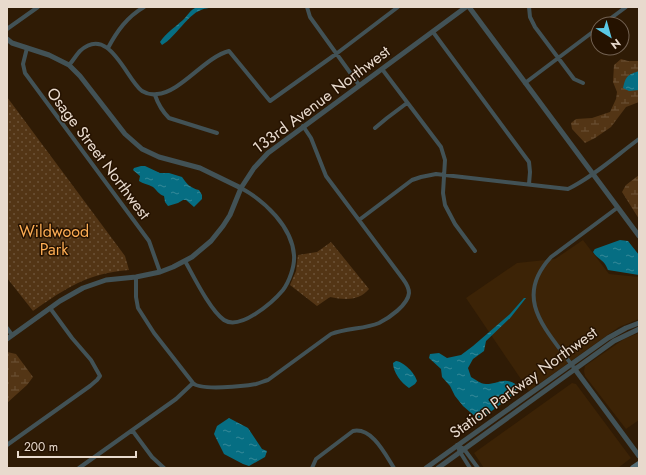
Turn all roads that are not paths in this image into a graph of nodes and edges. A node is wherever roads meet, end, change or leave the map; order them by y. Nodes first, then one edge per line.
1 (38, 7) edge
2 (144, 7) edge
3 (307, 7) edge
4 (398, 7) edge
5 (468, 7) edge
6 (529, 7) edge
7 (626, 7) edge
8 (614, 16) edge
9 (7, 29) edge
10 (433, 32) junction
11 (590, 34) edge
12 (7, 39) edge
13 (27, 48) junction
14 (108, 48) junction
15 (336, 54) junction
16 (558, 58) junction
17 (69, 65) junction
18 (382, 68) junction
19 (524, 83) junction
20 (583, 83) dead end
21 (359, 85) junction
22 (155, 95) junction
23 (407, 103) junction
24 (303, 126) junction
25 (375, 128) dead end
26 (217, 133) dead end
27 (639, 139) edge
28 (592, 174) junction
29 (444, 175) junction
30 (529, 184) junction
31 (241, 188) junction
32 (618, 208) junction
33 (359, 220) junction
34 (639, 236) edge
35 (475, 251) dead end
36 (185, 261) junction
37 (160, 272) junction
38 (136, 277) junction
39 (50, 308) junction
40 (639, 323) edge
41 (7, 328) edge
42 (639, 329) edge
43 (12, 335) junction
44 (616, 337) junction
45 (7, 338) edge
46 (571, 364) junction
47 (575, 369) junction
48 (193, 383) junction
49 (132, 430) junction
50 (7, 445) edge
51 (457, 445) junction
52 (462, 451) junction
53 (639, 456) edge
54 (639, 464) edge
55 (79, 468) edge
56 (164, 468) edge
57 (312, 468) edge
58 (394, 468) edge
59 (426, 468) edge
60 (438, 468) edge
61 (470, 468) edge
62 (478, 468) edge
63 (633, 468) edge

1 - 9 street
2 - 14 street
3 - 15 street
4 - 15 street
5 - 10 street, 133rd Avenue Northwest
5 - 19 street
6 - 16 street
7 - 8 street
10 - 18 street, 133rd Avenue Northwest
10 - 30 street
11 - 16 street
12 - 13 street
13 - 17 street
13 - 37 street, Osage Street Northwest
14 - 17 street
14 - 22 street
15 - 21 street
15 - 22 street
16 - 19 street
16 - 20 street
17 - 31 street
18 - 21 street, 133rd Avenue Northwest
18 - 23 street
19 - 28 street
21 - 24 street, 133rd Avenue Northwest
22 - 26 street
23 - 25 street
23 - 29 street
24 - 31 street, 133rd Avenue Northwest
24 - 33 street
27 - 28 street
28 - 30 street
28 - 32 street
29 - 30 street
29 - 33 street
29 - 35 street
31 - 36 street, 133rd Avenue Northwest
31 - 36 street
32 - 34 street
32 - 46 street
33 - 48 street
36 - 37 street, 133rd Avenue Northwest
37 - 38 street, 133rd Avenue Northwest
38 - 39 street, 133rd Avenue Northwest
38 - 48 street
39 - 43 street, 133rd Avenue Northwest
39 - 50 street
40 - 44 street, Station Parkway Northwest
41 - 43 street
42 - 44 street, Station Parkway Northwest
43 - 45 street, 133rd Avenue Northwest
44 - 46 street, Station Parkway Northwest
44 - 47 street, Station Parkway Northwest
46 - 47 street
46 - 51 street, Station Parkway Northwest
47 - 52 street, Station Parkway Northwest
47 - 53 street
48 - 49 street
49 - 55 street
49 - 56 street
51 - 52 street
51 - 59 street, Station Parkway Northwest
52 - 60 street, Station Parkway Northwest
52 - 61 street
52 - 62 street
54 - 63 main road
57 - 58 street

